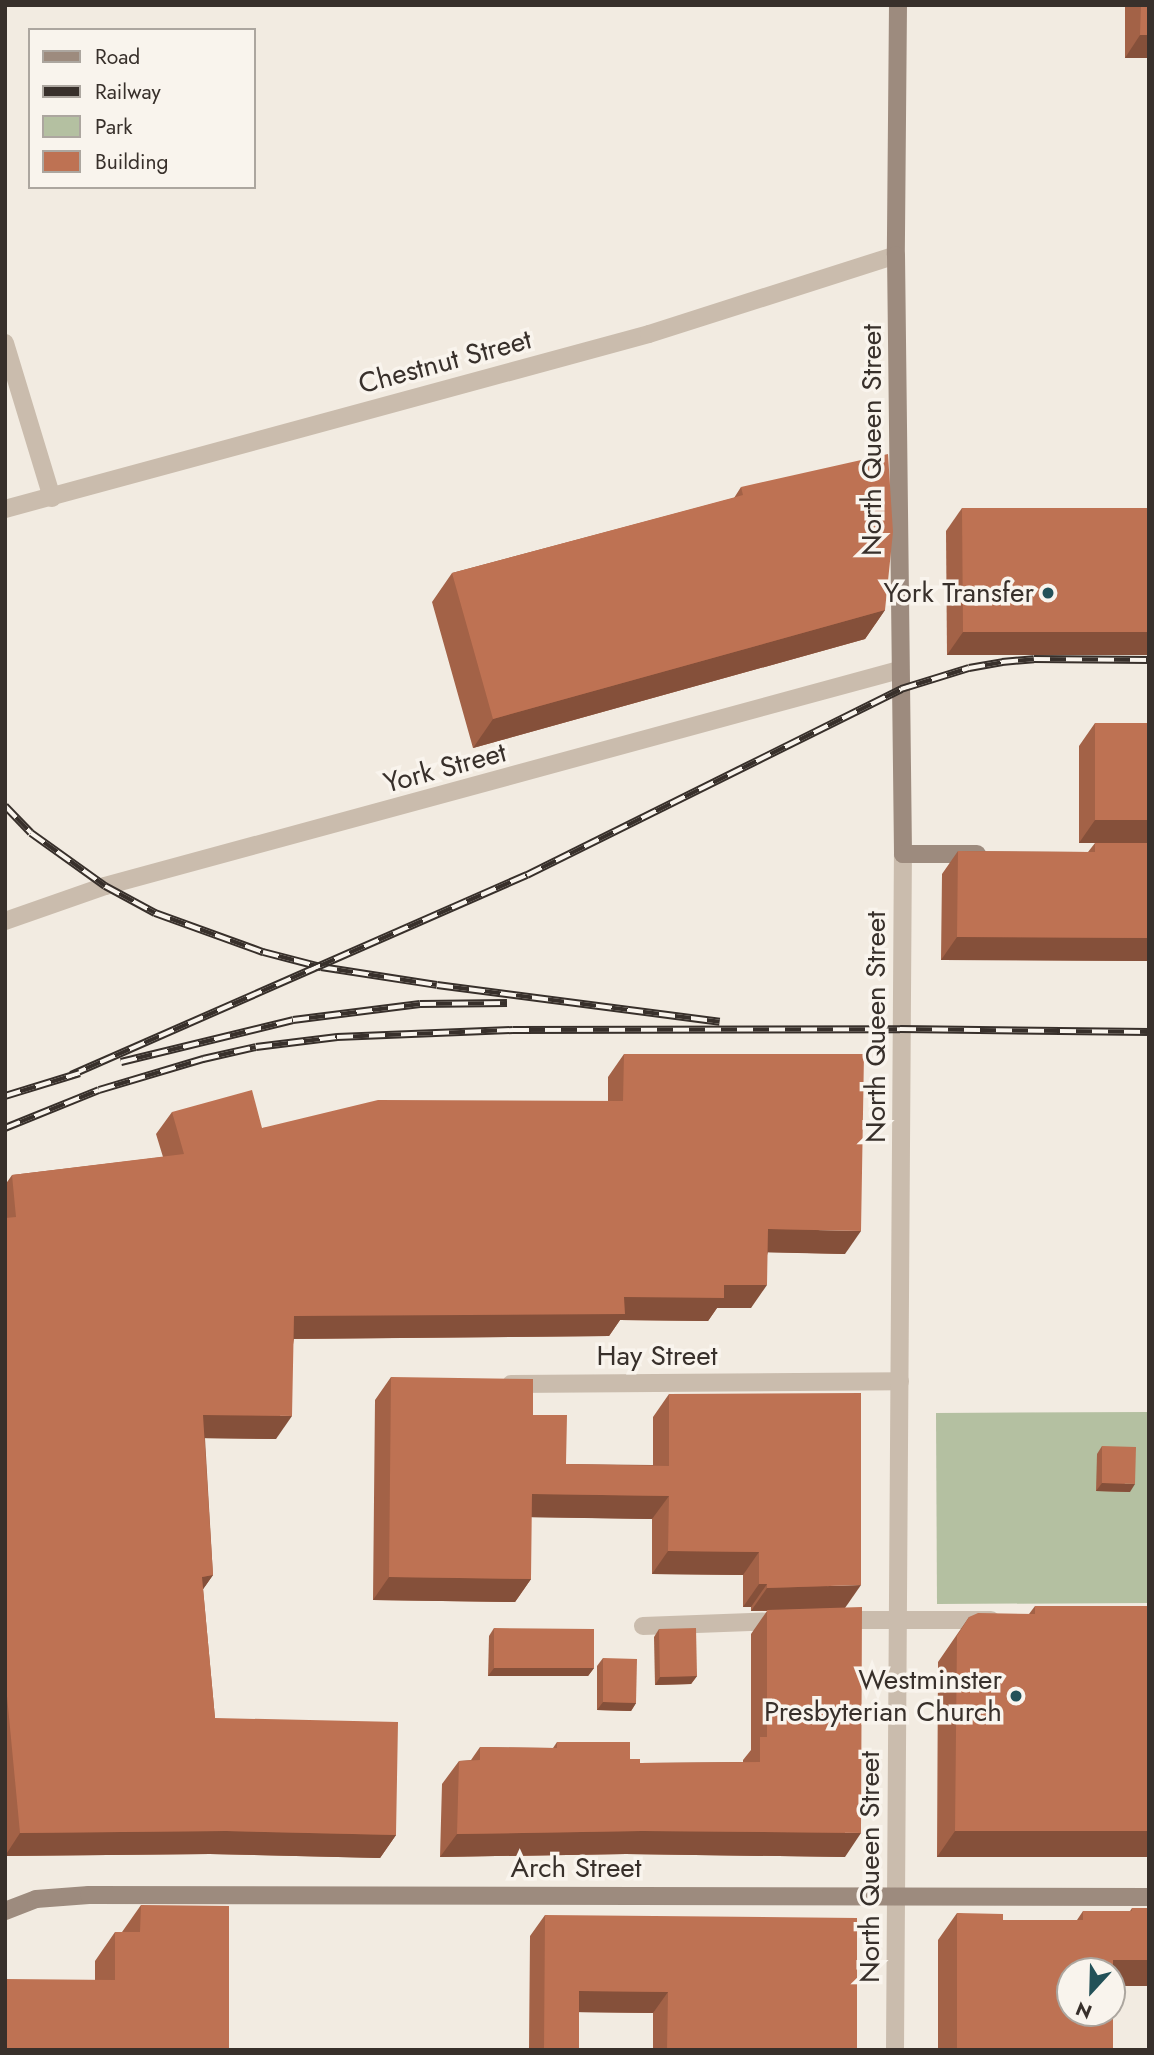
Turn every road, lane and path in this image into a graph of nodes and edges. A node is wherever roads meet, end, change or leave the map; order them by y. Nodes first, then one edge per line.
1 (898, 5) edge
2 (896, 255) junction
3 (5, 343) edge
4 (52, 498) junction
5 (5, 509) edge
6 (899, 670) junction
7 (903, 854) junction
8 (999, 854) edge
9 (5, 921) edge
10 (900, 1381) junction
11 (495, 1384) edge
12 (898, 1618) junction
13 (1007, 1621) edge
14 (643, 1626) dead end
15 (895, 1896) junction
16 (1149, 1898) edge
17 (5, 1911) edge
18 (895, 2050) edge

1 - 2 street, North Queen Street
2 - 4 street, Chestnut Street
2 - 6 street, North Queen Street
3 - 4 street
4 - 5 street, Chestnut Street
6 - 7 street, North Queen Street
6 - 9 street, York Street
7 - 8 street
7 - 10 street, North Queen Street
10 - 11 street, Hay Street
10 - 12 street, North Queen Street
12 - 13 street
12 - 14 street
12 - 15 street, North Queen Street
15 - 16 street, Arch Street
15 - 17 street, Arch Street
15 - 18 street, North Queen Street

